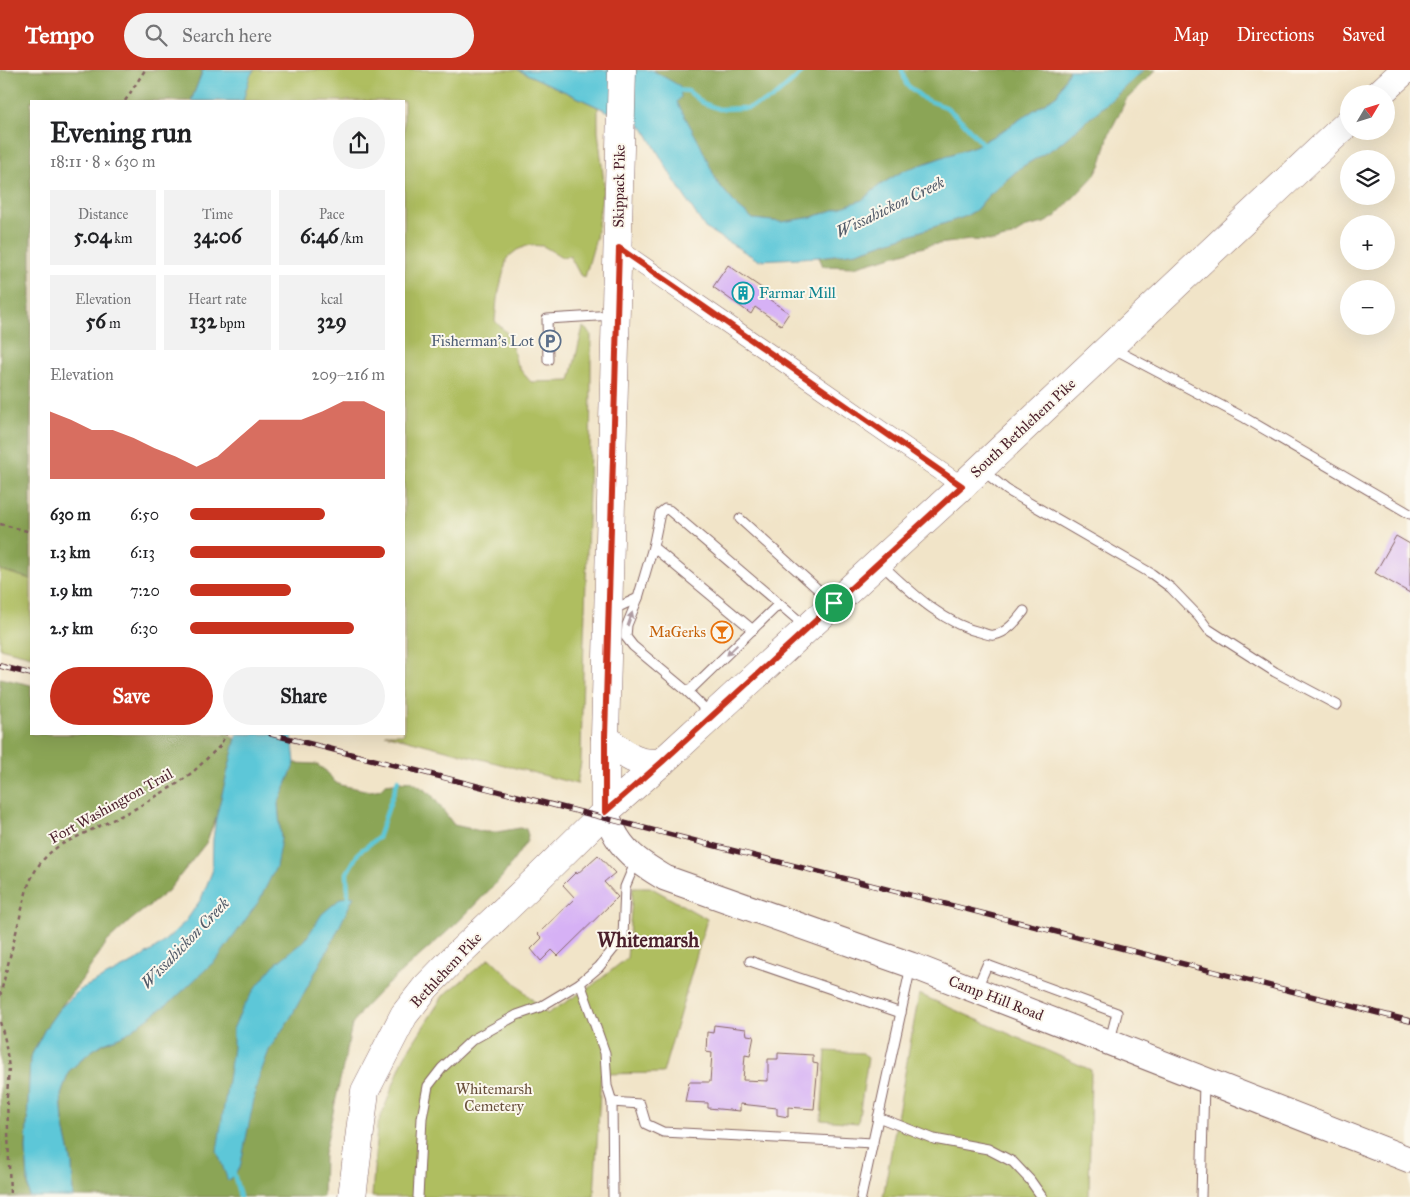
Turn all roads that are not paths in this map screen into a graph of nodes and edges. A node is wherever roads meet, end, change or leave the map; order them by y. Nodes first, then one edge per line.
1 (622, 70) edge
2 (1405, 70) edge
3 (1389, 85) edge
4 (1340, 130) edge
5 (619, 248) junction
6 (617, 315) junction
7 (1110, 346) junction
8 (548, 360) dead end
9 (971, 477) junction
10 (1410, 514) edge
11 (740, 519) dead end
12 (653, 547) junction
13 (879, 562) junction
14 (638, 598) junction
15 (834, 603) junction
16 (779, 604) junction
17 (1024, 610) dead end
18 (608, 612) junction
19 (807, 628) junction
20 (753, 630) junction
21 (688, 692) junction
22 (1337, 705) dead end
23 (712, 716) junction
24 (605, 737) junction
25 (662, 762) junction
26 (605, 812) junction
27 (637, 859) junction
28 (750, 960) dead end
29 (911, 965) junction
30 (580, 983) junction
31 (900, 1013) junction
32 (1204, 1079) junction
33 (612, 1102) junction
34 (878, 1116) junction
35 (873, 1143) junction
36 (1410, 1160) edge
37 (352, 1197) edge
38 (418, 1197) edge
39 (613, 1197) edge
40 (861, 1197) edge
41 (1042, 1197) edge
42 (1201, 1197) edge

1 - 5 main road, Skippack Pike
2 - 3 main road
4 - 7 main road, South Bethlehem Pike
5 - 6 main road, Skippack Pike
5 - 9 street
6 - 8 lane
6 - 18 main road, Skippack Pike
7 - 9 main road, South Bethlehem Pike
7 - 10 lane
9 - 13 main road, South Bethlehem Pike
9 - 22 lane
11 - 15 lane
12 - 14 lane
12 - 16 lane
12 - 20 lane
13 - 15 main road, South Bethlehem Pike
13 - 17 lane
14 - 18 lane
21 -> 14 lane
15 - 19 main road, South Bethlehem Pike
16 - 19 lane
16 - 20 lane
18 - 24 main road, Skippack Pike
19 - 23 main road, South Bethlehem Pike
20 -> 21 lane
21 - 23 lane
23 - 25 main road, South Bethlehem Pike
24 - 25 main road
24 - 26 main road, Skippack Pike
25 - 26 main road, South Bethlehem Pike
26 - 27 street, Camp Hill Road
26 - 37 main road, Bethlehem Pike
27 - 29 street, Camp Hill Road
27 - 30 lane
28 - 31 lane
29 - 31 lane
29 - 32 street, Camp Hill Road
30 - 33 lane
30 - 38 lane
31 - 34 lane
32 - 36 street, Camp Hill Road
32 - 42 lane
33 - 35 lane
33 - 39 lane
34 - 35 lane
34 - 41 lane
35 - 40 lane

